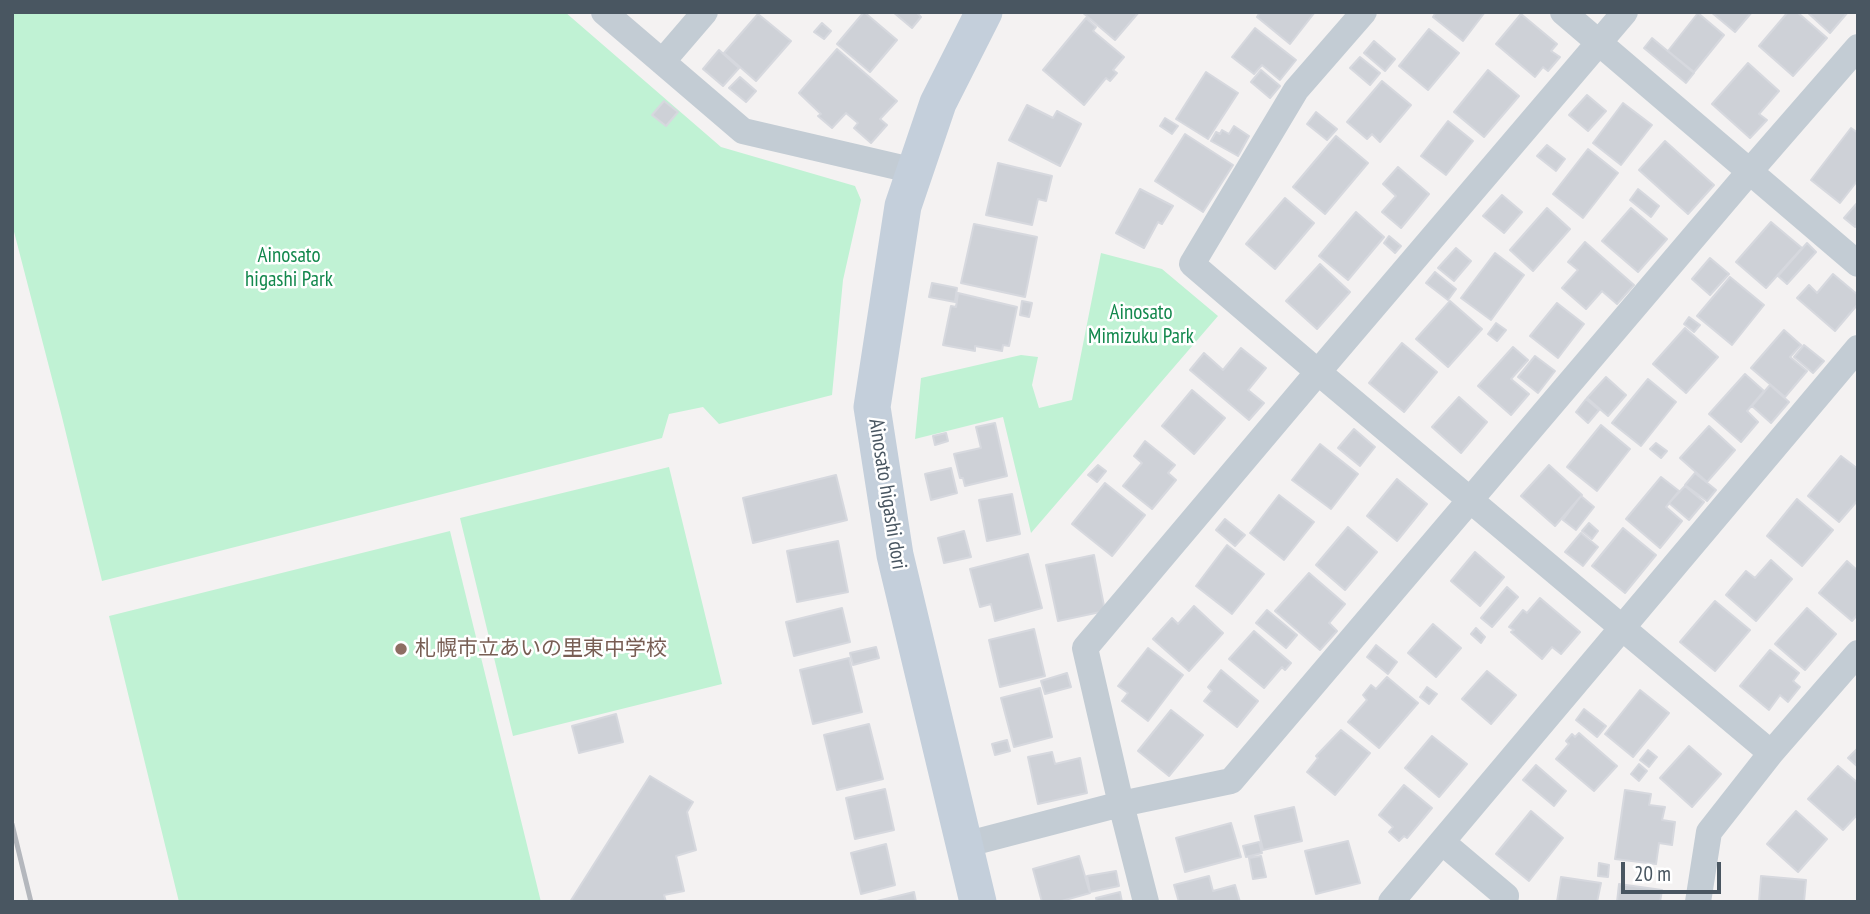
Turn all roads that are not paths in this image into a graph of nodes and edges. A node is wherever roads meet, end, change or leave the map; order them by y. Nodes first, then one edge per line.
1 (604, 12) edge
2 (705, 12) edge
3 (984, 12) edge
4 (1364, 12) edge
5 (1563, 12) edge
6 (1625, 12) edge
7 (1599, 43) junction
8 (1858, 47) edge
9 (662, 62) junction
10 (915, 171) junction
11 (1750, 171) junction
12 (1858, 264) edge
13 (1858, 348) edge
14 (1318, 372) junction
15 (1469, 500) junction
16 (1620, 628) junction
17 (1858, 653) edge
18 (1771, 754) junction
19 (1121, 804) junction
20 (1442, 842) junction
21 (964, 845) junction
22 (978, 902) edge
23 (1146, 902) edge
24 (1391, 902) edge
25 (1505, 902) edge
26 (1698, 902) edge

1 - 9 street
2 - 9 street
3 - 10 street, Ainosato higashi dori
4 - 14 street
5 - 7 street
6 - 7 street
7 - 11 street
7 - 14 street
8 - 11 street
9 - 10 street
10 - 21 street, Ainosato higashi dori
11 - 12 street
11 - 15 street
13 - 16 street
14 - 15 street
14 - 19 street
15 - 16 street
15 - 19 street
16 - 18 street
16 - 20 street
17 - 18 street
18 - 26 street
19 - 21 street
19 - 23 street
20 - 24 street
20 - 25 street
21 - 22 street, Ainosato higashi dori

